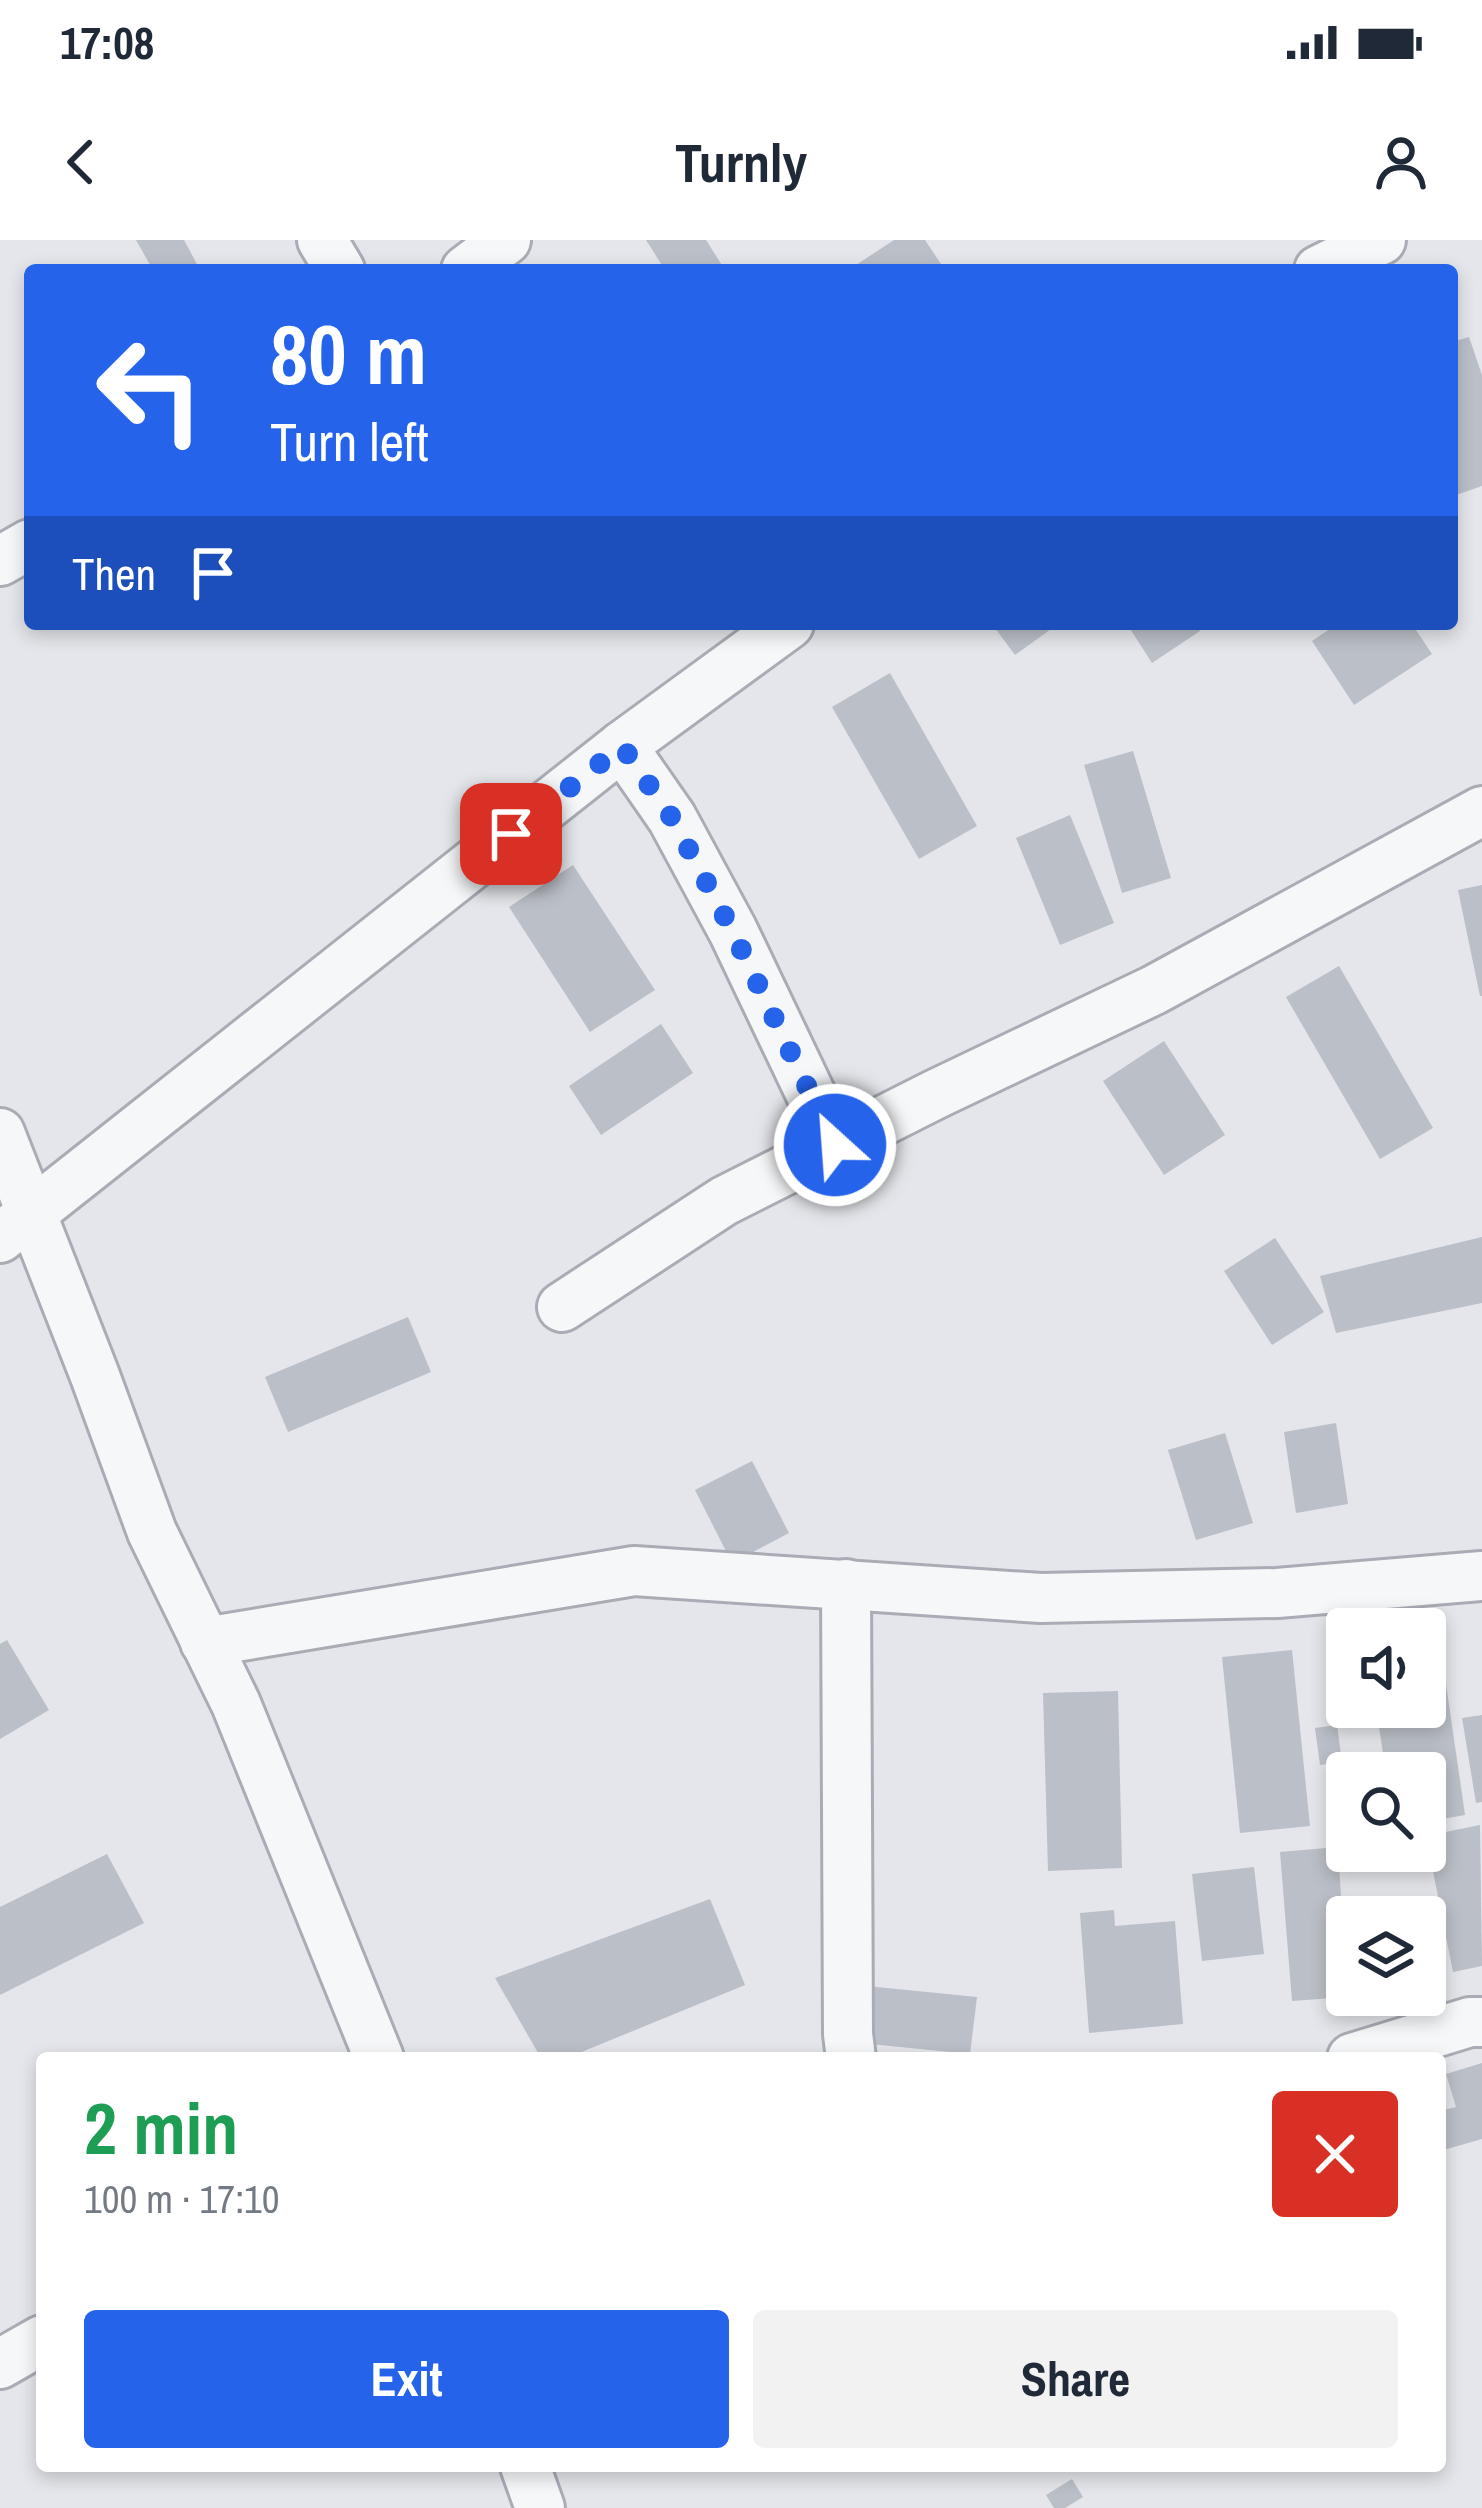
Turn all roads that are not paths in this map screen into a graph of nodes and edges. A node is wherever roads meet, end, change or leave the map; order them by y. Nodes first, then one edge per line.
1 (506, 240) edge
2 (1381, 240) edge
3 (474, 264) edge
4 (1331, 264) edge
5 (781, 630) edge
6 (622, 746) junction
7 (1482, 812) edge
8 (0, 1133) edge
9 (835, 1145) junction
10 (15, 1226) edge
11 (562, 1306) dead end
12 (1482, 1576) edge
13 (846, 1584) junction
14 (205, 1642) junction
15 (1482, 2022) edge
16 (377, 2052) edge
17 (850, 2052) edge
18 (1372, 2052) edge
19 (527, 2472) edge
20 (540, 2508) edge

1 - 3 street
2 - 4 street
5 - 6 street
6 - 9 street
6 - 10 street
7 - 9 street
8 - 10 street
9 - 11 street
10 - 14 street
12 - 13 street
13 - 14 street
13 - 17 street
14 - 16 street
15 - 18 street
19 - 20 street

